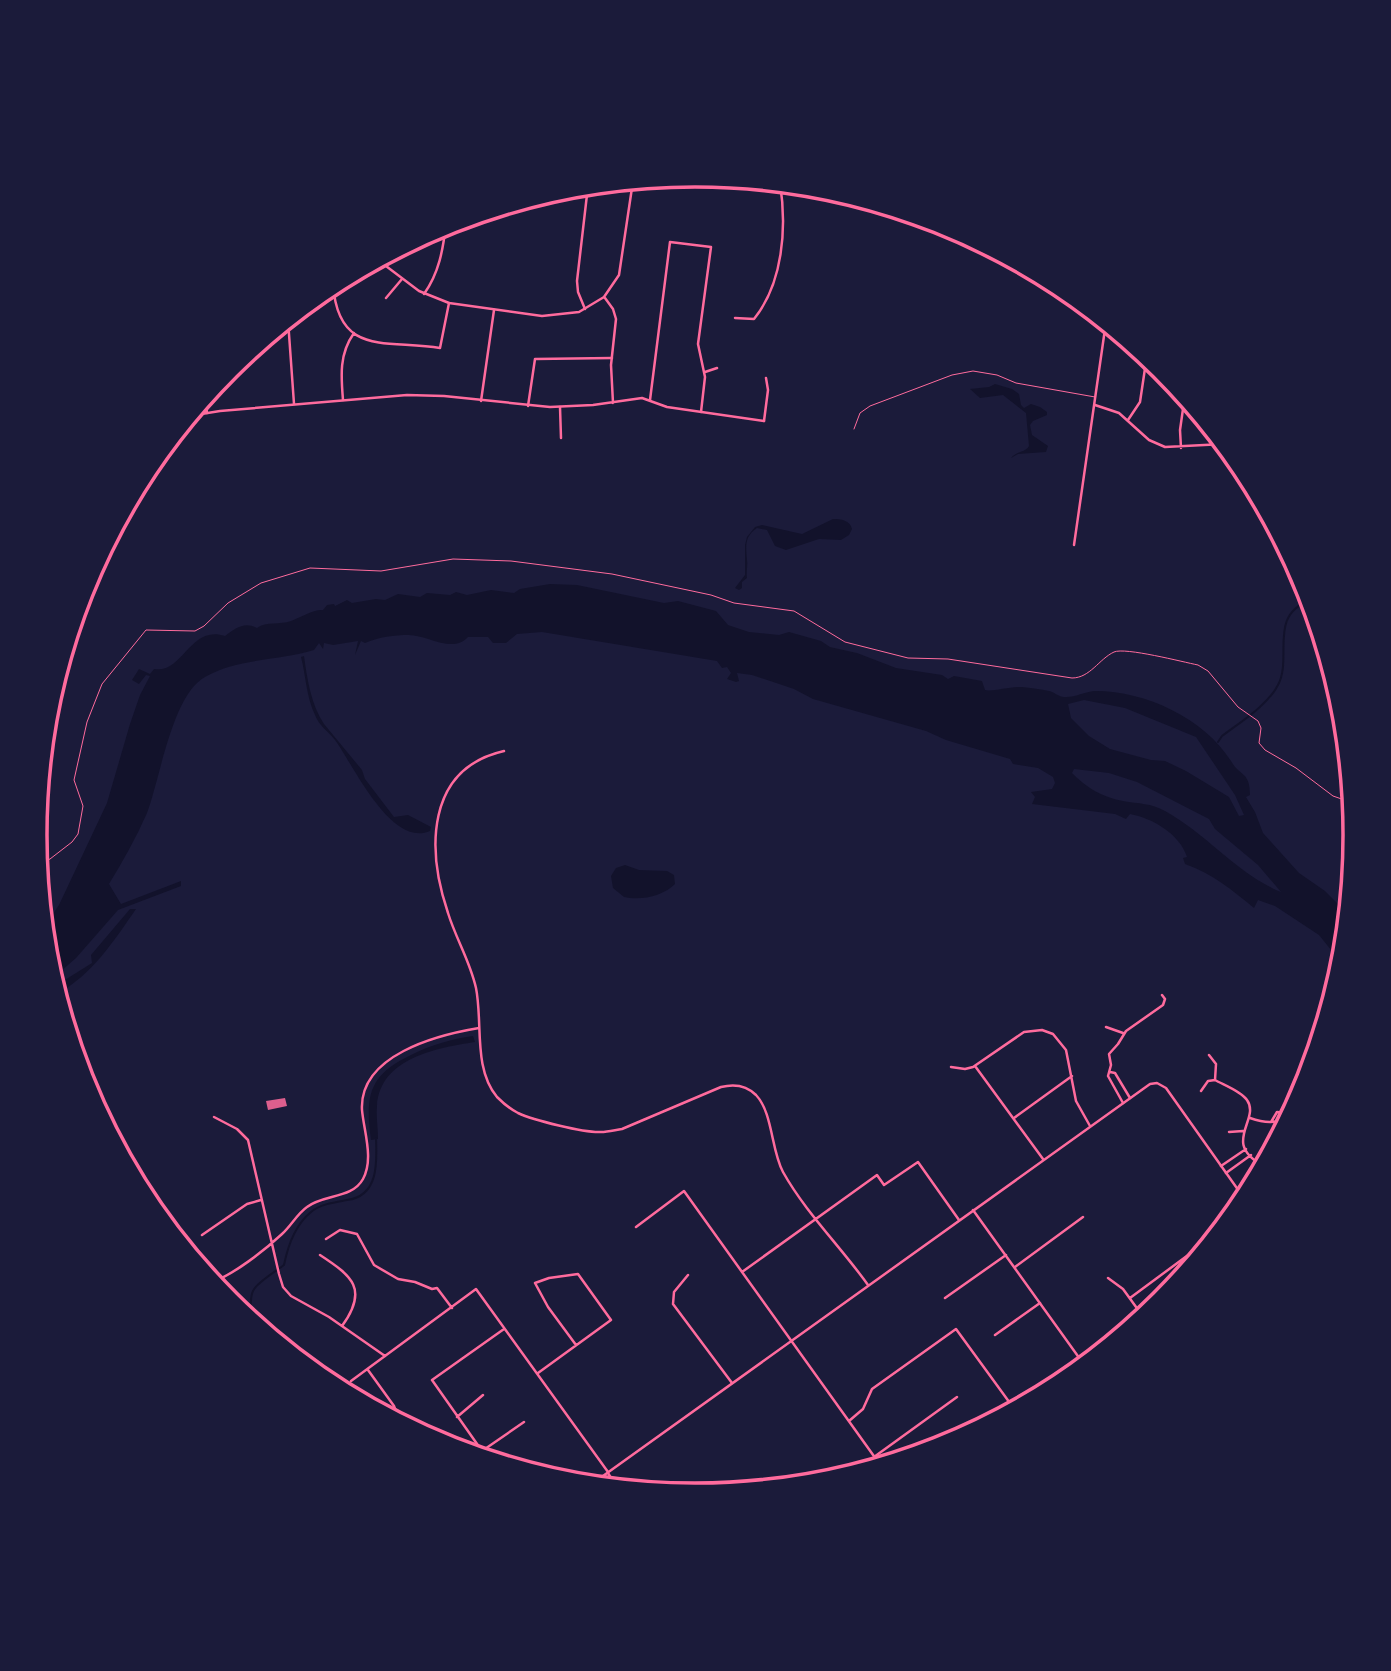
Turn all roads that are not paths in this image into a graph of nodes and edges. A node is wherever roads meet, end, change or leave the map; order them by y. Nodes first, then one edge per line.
1 (632, 191) edge
2 (781, 193) edge
3 (587, 197) edge
4 (444, 238) edge
5 (386, 266) edge
6 (403, 279) junction
7 (424, 294) junction
8 (335, 296) edge
9 (604, 297) junction
10 (386, 298) dead end
11 (449, 303) junction
12 (585, 309) junction
13 (494, 310) junction
14 (735, 318) dead end
15 (289, 331) edge
16 (354, 333) junction
17 (1105, 333) edge
18 (612, 358) junction
19 (717, 369) dead end
20 (1145, 369) edge
21 (705, 372) junction
22 (766, 378) dead end
23 (1096, 397) junction
24 (343, 400) junction
25 (650, 400) junction
26 (481, 401) junction
27 (612, 403) junction
28 (294, 404) junction
29 (1095, 405) junction
30 (528, 406) junction
31 (560, 407) junction
32 (1183, 408) edge
33 (207, 410) edge
34 (207, 413) junction
35 (701, 413) junction
36 (203, 414) edge
37 (1128, 421) junction
38 (854, 429) dead end
39 (561, 438) dead end
40 (1213, 445) edge
41 (1181, 448) junction
42 (1073, 545) dead end
43 (504, 751) dead end
44 (1162, 995) dead end
45 (1106, 1027) dead end
46 (479, 1028) junction
47 (1123, 1033) junction
48 (1209, 1055) dead end
49 (975, 1066) junction
50 (951, 1067) dead end
51 (1110, 1072) junction
52 (1072, 1076) junction
53 (1214, 1080) junction
54 (1201, 1091) dead end
55 (1130, 1098) junction
56 (1123, 1103) junction
57 (214, 1117) dead end
58 (1014, 1118) junction
59 (1250, 1118) junction
60 (1271, 1122) dead end
61 (1090, 1126) junction
62 (1243, 1131) junction
63 (1229, 1132) dead end
64 (1246, 1149) junction
65 (1251, 1155) junction
66 (1043, 1159) junction
67 (1231, 1159) junction
68 (1257, 1160) edge
69 (1221, 1166) junction
70 (1236, 1166) junction
71 (1226, 1174) junction
72 (1238, 1191) edge
73 (261, 1200) junction
74 (973, 1210) junction
75 (1083, 1217) dead end
76 (816, 1219) junction
77 (959, 1220) junction
78 (636, 1227) dead end
79 (202, 1235) dead end
80 (326, 1239) dead end
81 (272, 1243) junction
82 (1192, 1252) edge
83 (320, 1255) dead end
84 (1006, 1255) junction
85 (1014, 1267) junction
86 (742, 1272) junction
87 (688, 1275) dead end
88 (222, 1278) edge
89 (1108, 1278) dead end
90 (868, 1285) junction
91 (946, 1298) dead end
92 (1129, 1298) junction
93 (1040, 1303) junction
94 (452, 1308) junction
95 (1138, 1309) edge
96 (342, 1326) junction
97 (504, 1329) junction
98 (995, 1335) dead end
99 (791, 1341) junction
100 (576, 1345) junction
101 (385, 1356) junction
102 (1079, 1358) edge
103 (367, 1369) junction
104 (537, 1373) junction
105 (351, 1381) dead end
106 (732, 1383) junction
107 (483, 1395) dead end
108 (957, 1397) dead end
109 (1009, 1403) edge
110 (395, 1410) edge
111 (457, 1417) junction
112 (848, 1421) junction
113 (524, 1422) dead end
114 (478, 1446) edge
115 (486, 1448) edge
116 (874, 1457) joint
117 (608, 1472) junction
118 (602, 1476) edge
119 (611, 1478) edge

1 - 9 street
2 - 14 street
3 - 12 street
4 - 7 street
5 - 6 street
6 - 7 street
6 - 10 street
7 - 11 street
8 - 16 street
9 - 12 street
9 - 18 street
11 - 13 street
11 - 16 street
12 - 13 street
13 - 26 street
15 - 28 street
16 - 24 street
17 - 23 street
18 - 27 street
18 - 30 street
19 - 21 street
20 - 37 street
21 - 25 street
21 - 35 street
22 - 35 street
23 - 29 street
23 - 38 lane
24 - 26 street
24 - 28 street
25 - 27 street
25 - 35 street
26 - 30 street
27 - 31 street
28 - 34 street
29 - 37 street
29 - 42 street
30 - 31 street
31 - 39 street
32 - 41 street
33 - 34 street
34 - 36 street
37 - 41 street
40 - 41 street
43 - 46 street
44 - 47 street
45 - 47 street
46 - 76 street
46 - 81 street
47 - 51 street
48 - 53 street
49 - 50 street
49 - 52 street
49 - 58 street
51 - 55 street
51 - 56 street
52 - 58 street
52 - 61 street
53 - 54 street
53 - 59 street
55 - 56 street
55 - 69 street
56 - 61 street
57 - 73 street
58 - 66 street
59 - 60 street
59 - 62 street
61 - 66 street
62 - 63 street
62 - 64 street
64 - 65 street
64 - 67 street
65 - 68 street
65 - 70 street
66 - 74 street
67 - 69 street
67 - 70 street
69 - 71 street
70 - 71 street
71 - 72 street
73 - 79 street
73 - 81 street
74 - 77 street
74 - 84 street
75 - 85 street
76 - 77 street
76 - 86 street
76 - 90 street
77 - 90 street
78 - 86 street
80 - 94 street
81 - 88 street
81 - 96 street
82 - 92 street
83 - 96 street
84 - 85 street
84 - 91 street
85 - 93 street
86 - 99 street
87 - 106 street
89 - 92 street
90 - 99 street
92 - 95 street
93 - 98 street
93 - 102 street
94 - 97 street
94 - 101 street
96 - 101 street
97 - 104 street
97 - 111 street
99 - 106 street
99 - 112 street
100 - 100 street
100 - 104 street
101 - 103 street
103 - 105 street
103 - 110 street
104 - 117 street
106 - 117 street
107 - 111 street
108 - 116 street
109 - 112 street
111 - 114 street
112 - 116 street
113 - 115 street
117 - 118 street
117 - 119 street

